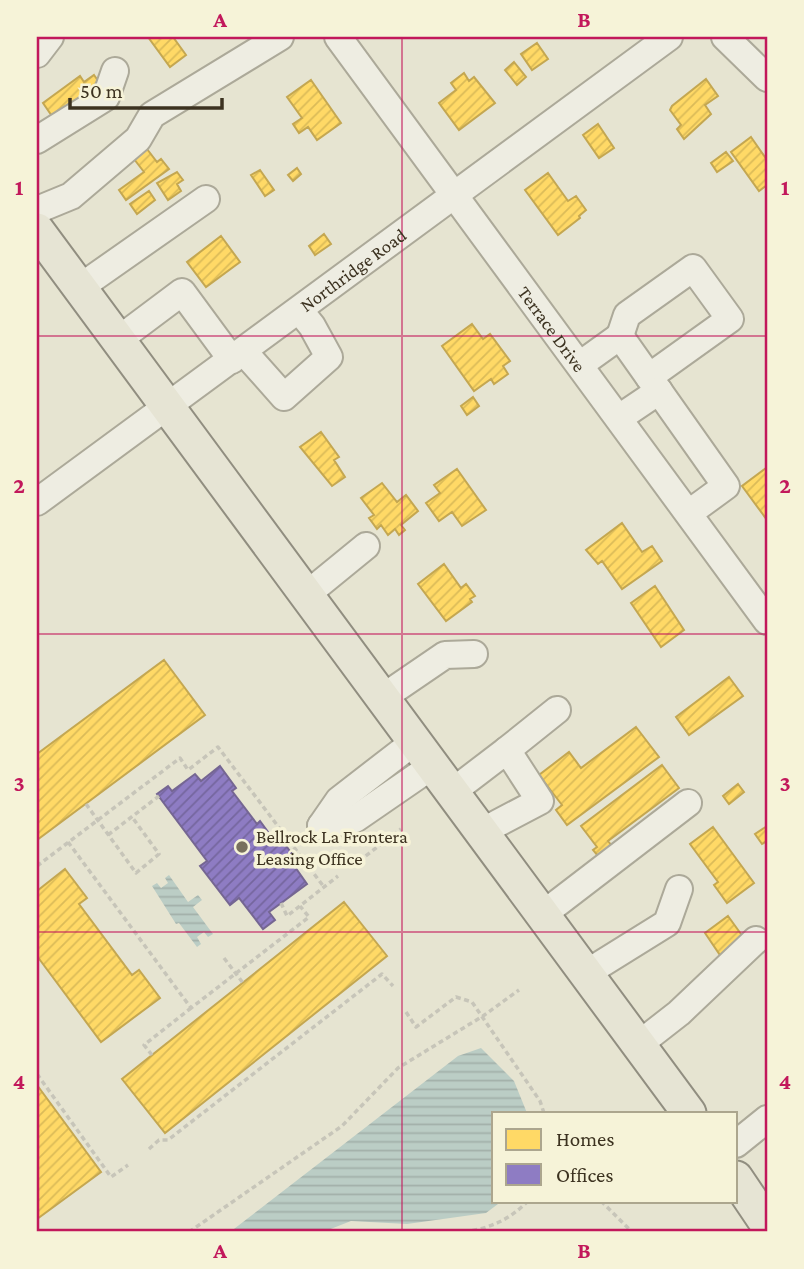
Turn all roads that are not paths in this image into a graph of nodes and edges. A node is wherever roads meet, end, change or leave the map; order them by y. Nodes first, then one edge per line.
1 (50, 37) edge
2 (280, 37) edge
3 (338, 37) edge
4 (669, 37) edge
5 (725, 37) edge
6 (37, 54) edge
7 (116, 71) dead end
8 (767, 78) edge
9 (37, 139) edge
10 (456, 194) junction
11 (206, 199) dead end
12 (37, 210) edge
13 (37, 230) edge
14 (79, 288) junction
15 (299, 310) junction
16 (620, 336) junction
17 (118, 340) junction
18 (238, 356) junction
19 (581, 364) junction
20 (654, 384) junction
21 (168, 408) junction
22 (619, 418) junction
23 (703, 454) junction
24 (665, 480) junction
25 (37, 502) edge
26 (689, 513) junction
27 (366, 546) dead end
28 (306, 595) junction
29 (767, 621) edge
30 (474, 654) dead end
31 (382, 698) junction
32 (557, 710) dead end
33 (507, 750) junction
34 (452, 792) junction
35 (688, 803) dead end
36 (481, 832) junction
37 (679, 889) dead end
38 (542, 915) junction
39 (756, 940) dead end
40 (585, 974) junction
41 (638, 1045) junction
42 (688, 1112) edge
43 (767, 1119) edge
44 (738, 1142) edge
45 (738, 1181) edge
46 (767, 1224) edge

1 - 6 street
2 - 12 street
3 - 10 street, Terrace Drive
4 - 10 street, Northridge Road
5 - 8 street
7 - 9 street
10 - 15 street, Northridge Road
10 - 19 street, Terrace Drive
11 - 14 street
13 - 14 main road
14 - 17 main road
15 - 18 street, Northridge Road
15 - 18 street
16 - 19 street
16 - 20 street
16 - 20 street
17 - 18 street
17 - 21 main road
18 - 21 street, Northridge Road
19 - 22 street, Terrace Drive
20 - 22 street
20 - 23 street
21 - 25 street, Northridge Road
21 - 28 main road
22 - 24 street, Terrace Drive
23 - 24 street
23 - 26 street
24 - 26 street, Terrace Drive
26 - 29 street, Terrace Drive
27 - 28 street
28 - 31 main road
30 - 31 street
31 - 34 main road
32 - 33 street
33 - 34 street
33 - 36 street
34 - 36 main road
35 - 38 street
36 - 38 main road
37 - 40 street
38 - 40 main road
39 - 41 street
40 - 41 main road
41 - 42 main road
43 - 44 street
45 - 46 main road

